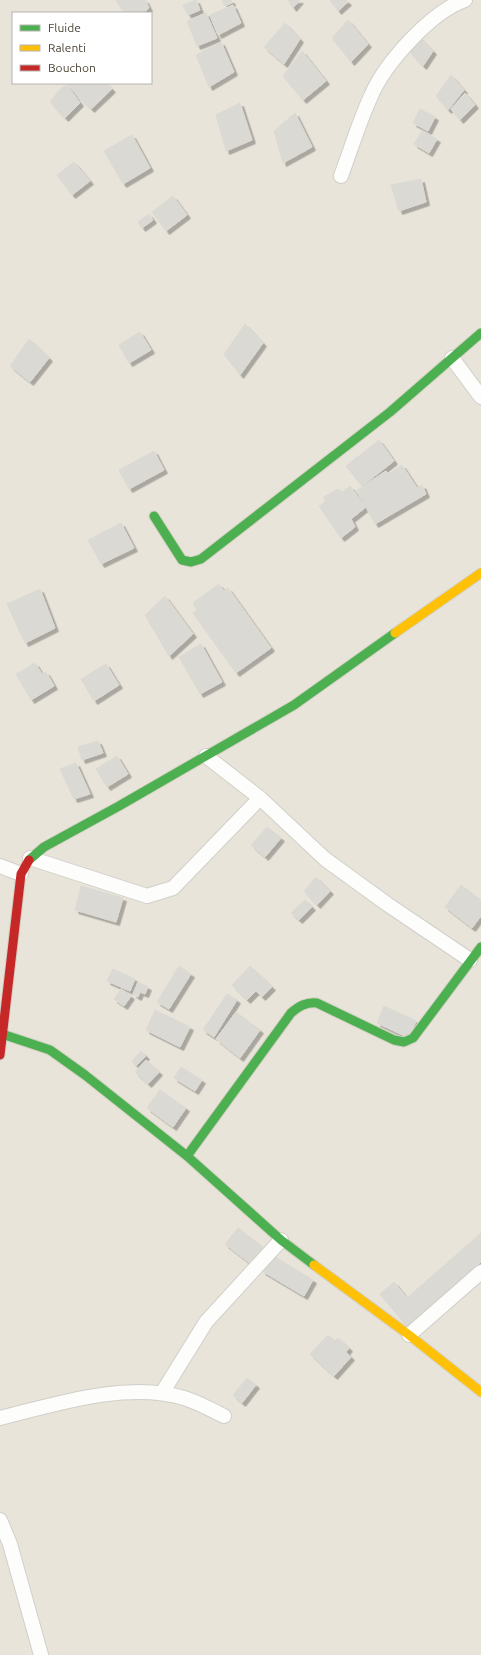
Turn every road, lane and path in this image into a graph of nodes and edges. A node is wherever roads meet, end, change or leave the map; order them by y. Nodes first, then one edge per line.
1 (465, 0) edge
2 (342, 176) dead end
3 (481, 333) edge
4 (452, 358) junction
5 (481, 397) edge
6 (154, 516) dead end
7 (481, 573) edge
8 (206, 756) junction
9 (260, 798) junction
10 (30, 858) junction
11 (0, 866) edge
12 (21, 874) junction
13 (481, 947) edge
14 (470, 960) junction
15 (2, 1034) junction
16 (0, 1055) edge
17 (186, 1156) junction
18 (281, 1240) junction
19 (481, 1272) edge
20 (409, 1335) junction
21 (481, 1392) edge
22 (162, 1393) junction
23 (224, 1416) dead end
24 (0, 1418) edge
25 (0, 1520) edge
26 (41, 1655) edge

1 - 2 street
3 - 4 street
4 - 5 street
4 - 6 street
7 - 8 street
8 - 9 street
8 - 10 street
9 - 10 street
9 - 14 street
10 - 12 street
11 - 12 street
12 - 15 street
13 - 14 street
14 - 17 street
15 - 16 street
15 - 17 street
17 - 18 street
18 - 20 street
18 - 22 street
19 - 20 street
20 - 21 street
22 - 23 street
22 - 24 street
25 - 26 street

